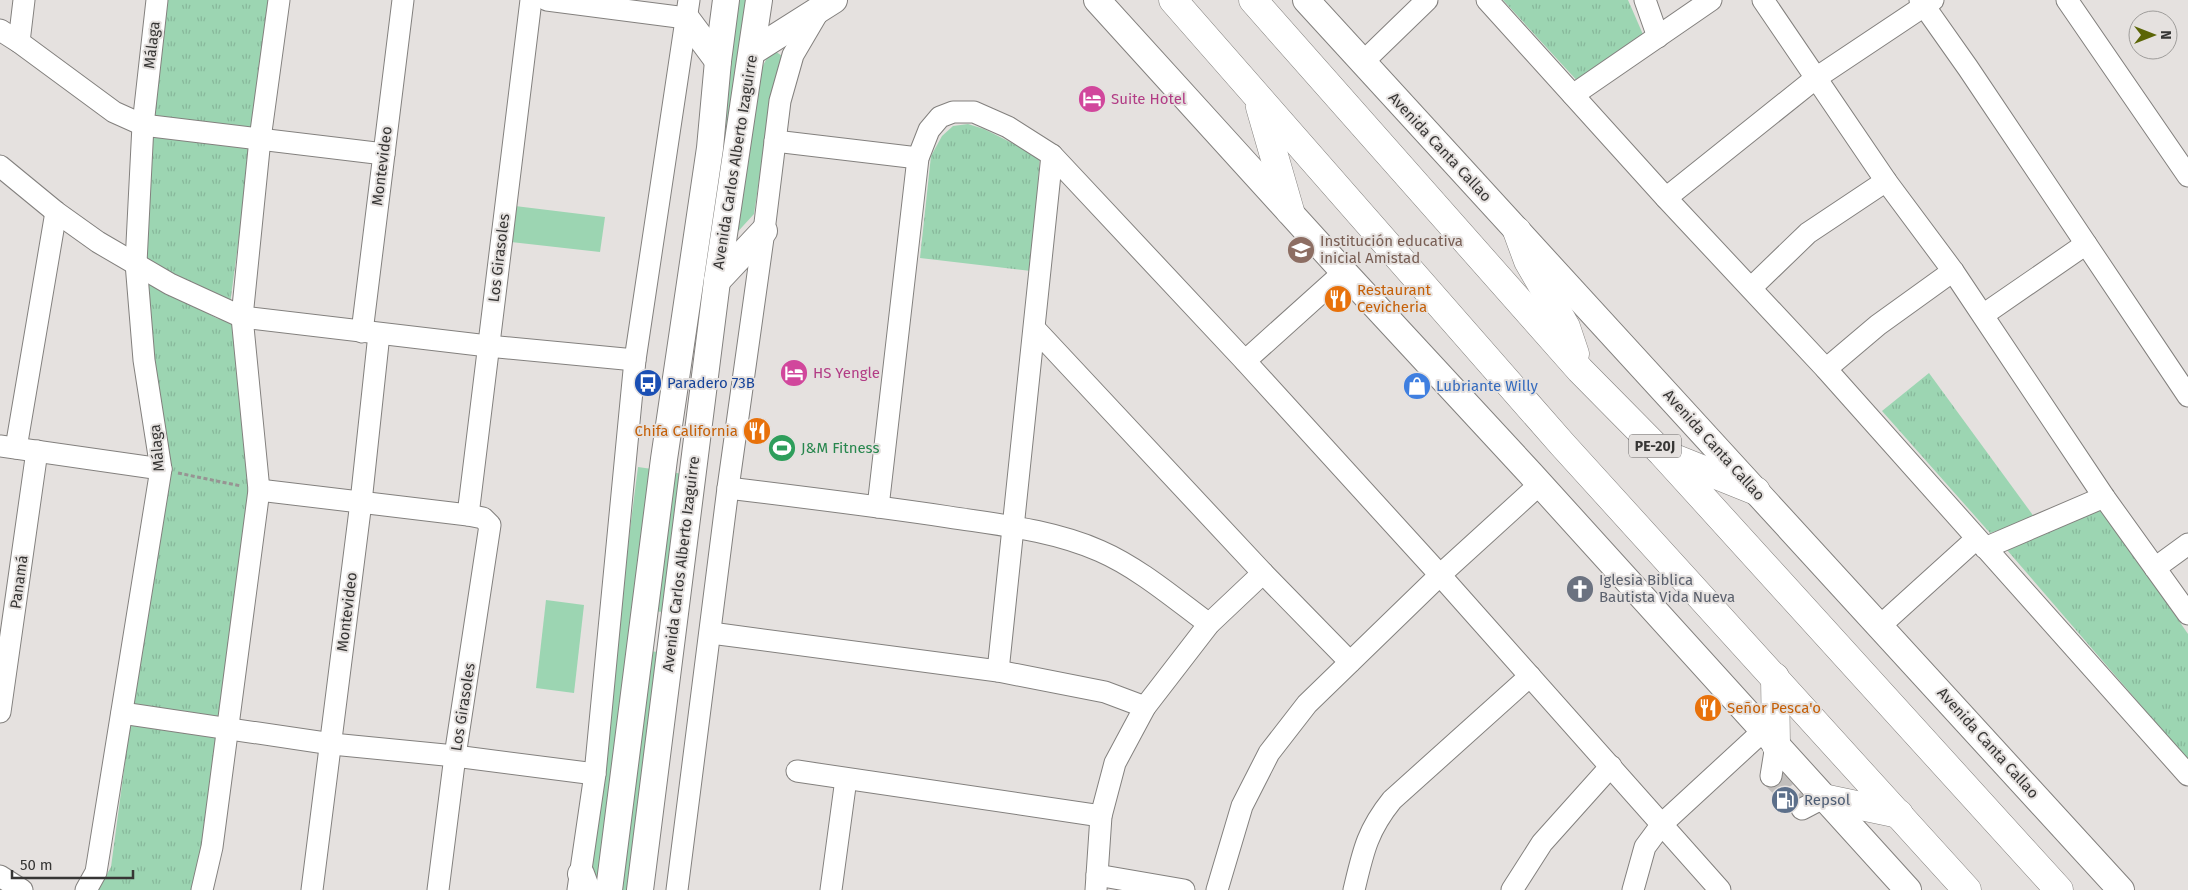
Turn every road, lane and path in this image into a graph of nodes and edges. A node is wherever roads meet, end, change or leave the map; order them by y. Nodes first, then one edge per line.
1 (24, 0) edge
2 (158, 0) edge
3 (279, 0) edge
4 (403, 0) edge
5 (531, 0) edge
6 (547, 0) edge
7 (726, 0) edge
8 (759, 0) edge
9 (1173, 0) edge
10 (1253, 0) edge
11 (1306, 0) edge
12 (1427, 0) edge
13 (1486, 0) edge
14 (1645, 0) edge
15 (1711, 0) edge
16 (1763, 0) edge
17 (2067, 0) edge
18 (1097, 2) edge
19 (1926, 2) edge
20 (827, 4) edge
21 (688, 9) edge
22 (0, 30) edge
23 (1658, 36) junction
24 (19, 42) junction
25 (752, 52) junction
26 (718, 61) junction
27 (1362, 63) junction
28 (1816, 78) junction
29 (1573, 96) junction
30 (1257, 98) junction
31 (142, 125) junction
32 (260, 139) junction
33 (775, 141) junction
34 (710, 148) junction
35 (737, 151) junction
36 (384, 154) junction
37 (1052, 155) junction
38 (918, 158) junction
39 (0, 166) edge
40 (2188, 176) edge
41 (1886, 181) junction
42 (1666, 198) junction
43 (1290, 211) junction
44 (56, 212) junction
45 (764, 231) junction
46 (1517, 231) junction
47 (2086, 244) junction
48 (136, 262) junction
49 (1953, 271) junction
50 (1344, 272) junction
51 (717, 281) junction
52 (1751, 288) junction
53 (1983, 315) junction
54 (242, 318) junction
55 (1035, 329) junction
56 (371, 333) junction
57 (488, 346) junction
58 (635, 360) junction
59 (1245, 361) junction
60 (1826, 369) junction
61 (1580, 370) junction
62 (2187, 390) edge
63 (8, 447) edge
64 (37, 452) junction
65 (1662, 452) junction
66 (161, 469) junction
67 (1540, 484) junction
68 (728, 488) junction
69 (259, 490) junction
70 (1756, 491) junction
71 (2104, 497) junction
72 (361, 502) junction
73 (878, 507) junction
74 (468, 516) junction
75 (1014, 527) junction
76 (1981, 544) junction
77 (2188, 544) edge
78 (2155, 568) junction
79 (1263, 573) junction
80 (1440, 576) junction
81 (2188, 614) edge
82 (1209, 624) junction
83 (1881, 625) junction
84 (642, 631) junction
85 (711, 633) junction
86 (671, 642) junction
87 (1350, 662) junction
88 (998, 671) junction
89 (1530, 676) junction
90 (1775, 678) junction
91 (1145, 707) junction
92 (0, 712) edge
93 (122, 713) junction
94 (228, 728) junction
95 (1769, 738) junction
96 (332, 744) junction
97 (455, 756) junction
98 (1610, 766) junction
99 (796, 771) dead end
100 (595, 774) junction
101 (2188, 775) edge
102 (1770, 776) tunnel mouth
103 (846, 779) junction
104 (1813, 804) junction
105 (1899, 814) junction
106 (1102, 816) junction
107 (1662, 824) junction
108 (0, 876) edge
109 (646, 883) edge
110 (1096, 883) edge
111 (582, 885) edge
112 (22, 890) edge
113 (86, 890) edge
114 (202, 890) edge
115 (312, 890) edge
116 (438, 890) edge
117 (610, 890) edge
118 (678, 890) edge
119 (831, 890) edge
120 (1184, 890) edge
121 (1217, 890) edge
122 (1354, 890) edge
123 (1512, 890) edge
124 (1633, 890) edge
125 (1720, 890) edge
126 (1908, 890) edge
127 (1967, 890) edge
128 (2058, 890) edge
129 (2121, 890) edge

1 - 24 street
2 - 31 street, Málaga
3 - 32 street
4 - 36 street, Montevideo
5 - 57 street, Los Girasoles
6 - 21 street
7 - 26 main road, Avenida Carlos Alberto Izaguirre
8 - 25 main road, Avenida Carlos Alberto Izaguirre
9 - 30 highway
10 - 61 highway, PE-20J
11 - 27 main road, Avenida Canta Callao
12 - 27 street
13 - 29 street
14 - 23 street
15 - 23 street
16 - 28 street
17 - 40 street
18 - 43 main road
19 - 28 street
19 - 47 street
20 - 25 main road
20 - 33 street
21 - 26 main road
21 - 58 street
22 - 24 street
23 - 29 street
24 - 31 street
25 - 35 main road, Avenida Carlos Alberto Izaguirre
26 - 34 main road, Avenida Carlos Alberto Izaguirre
27 - 46 main road, Avenida Canta Callao
28 - 41 street
28 - 42 street
29 - 42 street
30 - 43 highway
30 - 90 highway
31 - 32 street
31 - 48 street, Málaga
32 - 36 street
32 - 54 street
33 - 38 street
33 - 45 street
34 - 35 main road
34 - 84 main road, Avenida Carlos Alberto Izaguirre
35 - 51 main road, Avenida Carlos Alberto Izaguirre
36 - 56 street, Montevideo
37 - 38 street
37 - 55 street
37 - 59 street
38 - 73 street
39 - 44 street
41 - 49 street
41 - 52 street
42 - 52 street
43 - 50 main road
44 - 48 street
44 - 63 street
45 - 51 main road
45 - 68 street
46 - 61 highway
46 - 70 main road, Avenida Canta Callao
47 - 53 street
47 - 62 street
48 - 54 street
48 - 66 street, Málaga
49 - 53 street
49 - 60 street
50 - 59 street
50 - 67 main road
51 - 86 main road, Avenida Carlos Alberto Izaguirre
52 - 60 street
53 - 71 street
54 - 56 street
54 - 69 street
55 - 75 street
55 - 79 street
56 - 57 street
56 - 72 street, Montevideo
57 - 58 street
57 - 74 street, Los Girasoles
58 - 100 street
59 - 80 street
60 - 76 street
61 - 65 highway, PE-20J
63 - 64 street
64 - 66 street
64 - 92 street, Panamá
65 - 70 highway
65 - 128 highway, PE-20J
66 - 69 path
66 - 93 street, Málaga
67 - 80 street
67 - 95 main road
68 - 73 street
68 - 85 street
69 - 72 street
69 - 94 street
70 - 83 main road, Avenida Canta Callao
71 - 76 street
71 - 78 street
72 - 74 street
72 - 96 street, Montevideo
73 - 75 street
74 - 97 street, Los Girasoles
75 - 82 street
75 - 88 street
76 - 83 street
76 - 101 street
77 - 78 street
78 - 81 street
79 - 82 street
79 - 87 street
80 - 87 street
80 - 89 street
82 - 91 street
83 - 129 main road, Avenida Canta Callao
84 - 86 main road
84 - 117 main road, Avenida Carlos Alberto Izaguirre
85 - 88 street
85 - 118 street
86 - 109 main road, Avenida Carlos Alberto Izaguirre
87 - 121 street
88 - 91 street
89 - 98 street
89 - 122 street
90 - 95 highway
90 - 105 highway
91 - 106 street
93 - 94 street
93 - 113 street, Málaga
94 - 96 street
94 - 114 street
95 - 102 street
95 - 104 main road
95 - 107 street
96 - 97 street
96 - 115 street, Montevideo
97 - 100 street
97 - 116 street, Los Girasoles
98 - 107 street
98 - 123 street
99 - 103 street
100 - 111 street
103 - 106 street
103 - 119 street
104 - 105 highway
104 - 126 main road
105 - 127 highway
106 - 110 street
107 - 124 street
107 - 125 street
108 - 112 street
110 - 120 street

